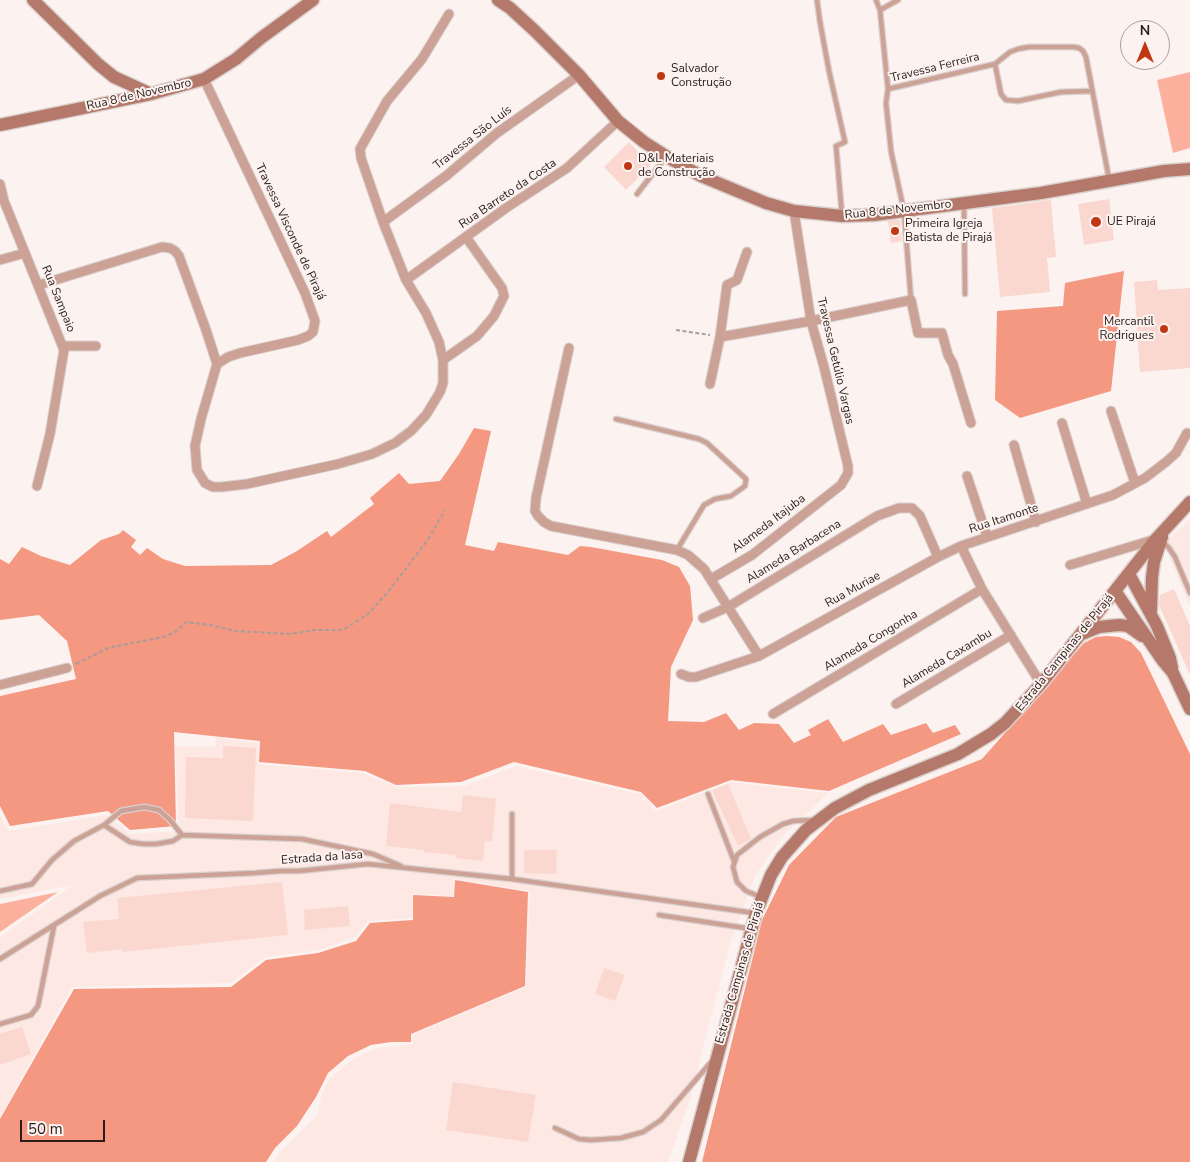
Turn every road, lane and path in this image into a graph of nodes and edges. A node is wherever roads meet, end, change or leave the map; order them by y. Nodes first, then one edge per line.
1 (33, 0) edge
2 (314, 0) edge
3 (498, 0) edge
4 (818, 0) edge
5 (876, 0) edge
6 (898, 0) edge
7 (512, 4) edge
8 (880, 10) junction
9 (449, 14) dead end
10 (995, 64) junction
11 (579, 75) junction
12 (204, 79) junction
13 (888, 89) junction
14 (1092, 91) junction
15 (151, 94) junction
16 (618, 121) junction
17 (0, 125) edge
18 (666, 157) junction
19 (1190, 169) edge
20 (1109, 180) junction
21 (0, 184) edge
22 (636, 194) dead end
23 (964, 202) junction
24 (794, 210) junction
25 (904, 210) junction
26 (842, 216) junction
27 (383, 222) junction
28 (466, 237) junction
29 (747, 252) dead end
30 (25, 253) junction
31 (0, 260) edge
32 (406, 280) junction
33 (39, 285) junction
34 (965, 294) dead end
35 (911, 300) junction
36 (811, 321) junction
37 (676, 330) dead end
38 (720, 337) junction
39 (64, 346) junction
40 (96, 346) dead end
41 (569, 348) dead end
42 (443, 360) junction
43 (217, 364) junction
44 (710, 384) dead end
45 (1111, 411) dead end
46 (616, 419) dead end
47 (971, 423) dead end
48 (1062, 424) dead end
49 (1187, 433) dead end
50 (1014, 446) dead end
51 (967, 476) dead end
52 (1134, 483) junction
53 (841, 485) joint
54 (37, 486) dead end
55 (1190, 502) edge
56 (1087, 504) junction
57 (445, 510) dead end
58 (1036, 522) junction
59 (988, 536) junction
60 (1158, 540) junction
61 (961, 546) junction
62 (677, 550) junction
63 (938, 557) junction
64 (1070, 565) dead end
65 (1129, 574) junction
66 (711, 579) junction
67 (982, 589) junction
68 (1115, 591) junction
69 (1190, 593) edge
70 (728, 607) junction
71 (1151, 613) junction
72 (703, 618) dead end
73 (1011, 635) junction
74 (1078, 637) junction
75 (1152, 646) junction
76 (758, 656) junction
77 (67, 668) joint
78 (1173, 673) junction
79 (681, 674) dead end
80 (1042, 684) junction
81 (0, 685) edge
82 (896, 704) dead end
83 (1190, 709) edge
84 (773, 714) dead end
85 (708, 794) dead end
86 (512, 814) dead end
87 (817, 820) junction
88 (104, 825) junction
89 (182, 835) junction
90 (734, 861) junction
91 (406, 868) junction
92 (512, 879) junction
93 (0, 891) edge
94 (762, 897) junction
95 (756, 913) junction
96 (659, 915) dead end
97 (54, 926) junction
98 (752, 929) junction
99 (0, 959) edge
100 (0, 1024) edge
101 (716, 1057) junction
102 (555, 1128) dead end
103 (689, 1162) edge

1 - 15 main road
2 - 12 main road, Rua 8 de Novembro
3 - 7 main road, Rua 8 de Novembro
4 - 26 lane
5 - 8 lane
6 - 8 lane
7 - 11 main road, Rua 8 de Novembro
8 - 13 lane
9 - 27 street
10 - 13 lane, Travessa Ferreira
10 - 14 lane
10 - 14 lane, Travessa Ferreira
11 - 16 main road, Rua 8 de Novembro
11 - 27 street, Travessa São Luís
12 - 15 main road, Rua 8 de Novembro
12 - 43 street, Travessa Visconde de Pirajá
13 - 25 lane, Travessa Ferreira
14 - 20 lane
15 - 17 main road, Rua 8 de Novembro
16 - 18 main road, Rua 8 de Novembro
16 - 28 street, Rua Barreto da Costa
18 - 22 lane
18 - 24 main road, Rua 8 de Novembro
19 - 20 main road, Rua 8 de Novembro
20 - 23 main road, Rua 8 de Novembro
21 - 30 street, Rua Sampaio
23 - 25 main road, Rua 8 de Novembro
23 - 34 lane
24 - 26 main road, Rua 8 de Novembro
24 - 36 street, Travessa Getúlio Vargas
25 - 26 main road, Rua 8 de Novembro
25 - 35 lane, Travessa Ferreira
27 - 32 street
28 - 32 street, Rua Barreto da Costa
28 - 42 street
29 - 38 street
30 - 31 street
30 - 33 street, Rua Sampaio
32 - 42 street
33 - 39 street, Rua Sampaio
33 - 43 street
35 - 36 street
35 - 47 street
36 - 38 street
36 - 53 street, Travessa Getúlio Vargas
37 - 38 path
38 - 44 street
39 - 40 street
39 - 54 street, Rua Sampaio
41 - 62 street
42 - 43 street
45 - 52 street
46 - 62 lane
48 - 56 street
49 - 52 street, Rua Itamonte
50 - 58 street
51 - 59 street
52 - 56 street, Rua Itamonte
53 - 66 street, Alameda Itajuba
55 - 60 main road
56 - 58 street, Rua Itamonte
57 - 77 path
58 - 59 street, Rua Itamonte
59 - 61 street, Rua Itamonte
60 - 64 street
60 - 65 main road, Estrada Campinas de Pirajá
60 - 69 lane
60 - 71 main road
61 - 63 street, Rua Muriae
61 - 67 street, Rua Itamonte
62 - 66 street
63 - 70 street, Alameda Barbacena
63 - 76 street, Rua Muriae
65 - 68 main road, Estrada Campinas de Pirajá
65 - 71 main road
66 - 70 street
67 - 73 street, Rua Itamonte
67 - 84 street, Alameda Congonha
68 - 74 main road, Estrada Campinas de Pirajá
68 - 75 main road
70 - 72 street, Alameda Barbacena
70 - 76 street
71 - 78 main road
73 - 80 street, Rua Itamonte
73 - 82 street, Alameda Caxambu
74 - 75 main road
74 - 80 main road, Estrada Campinas de Pirajá
75 - 78 main road
76 - 79 street, Rua Muriae
77 - 81 street
78 - 83 main road
80 - 87 main road, Estrada Campinas de Pirajá
85 - 90 lane
86 - 92 lane
87 - 90 lane
87 - 94 main road, Estrada Campinas de Pirajá
88 - 89 lane
88 - 89 lane
88 - 93 lane
89 - 91 lane
90 - 94 lane
91 - 92 lane, Estrada da Iasa
91 - 97 lane, Estrada da Iasa
92 - 95 lane, Estrada da Iasa
94 - 95 main road, Estrada Campinas de Pirajá
95 - 98 main road, Estrada Campinas de Pirajá
96 - 98 lane
97 - 99 lane, Estrada da Iasa
97 - 100 lane
98 - 101 main road, Estrada Campinas de Pirajá
101 - 102 lane
101 - 103 main road, Estrada Campinas de Pirajá

